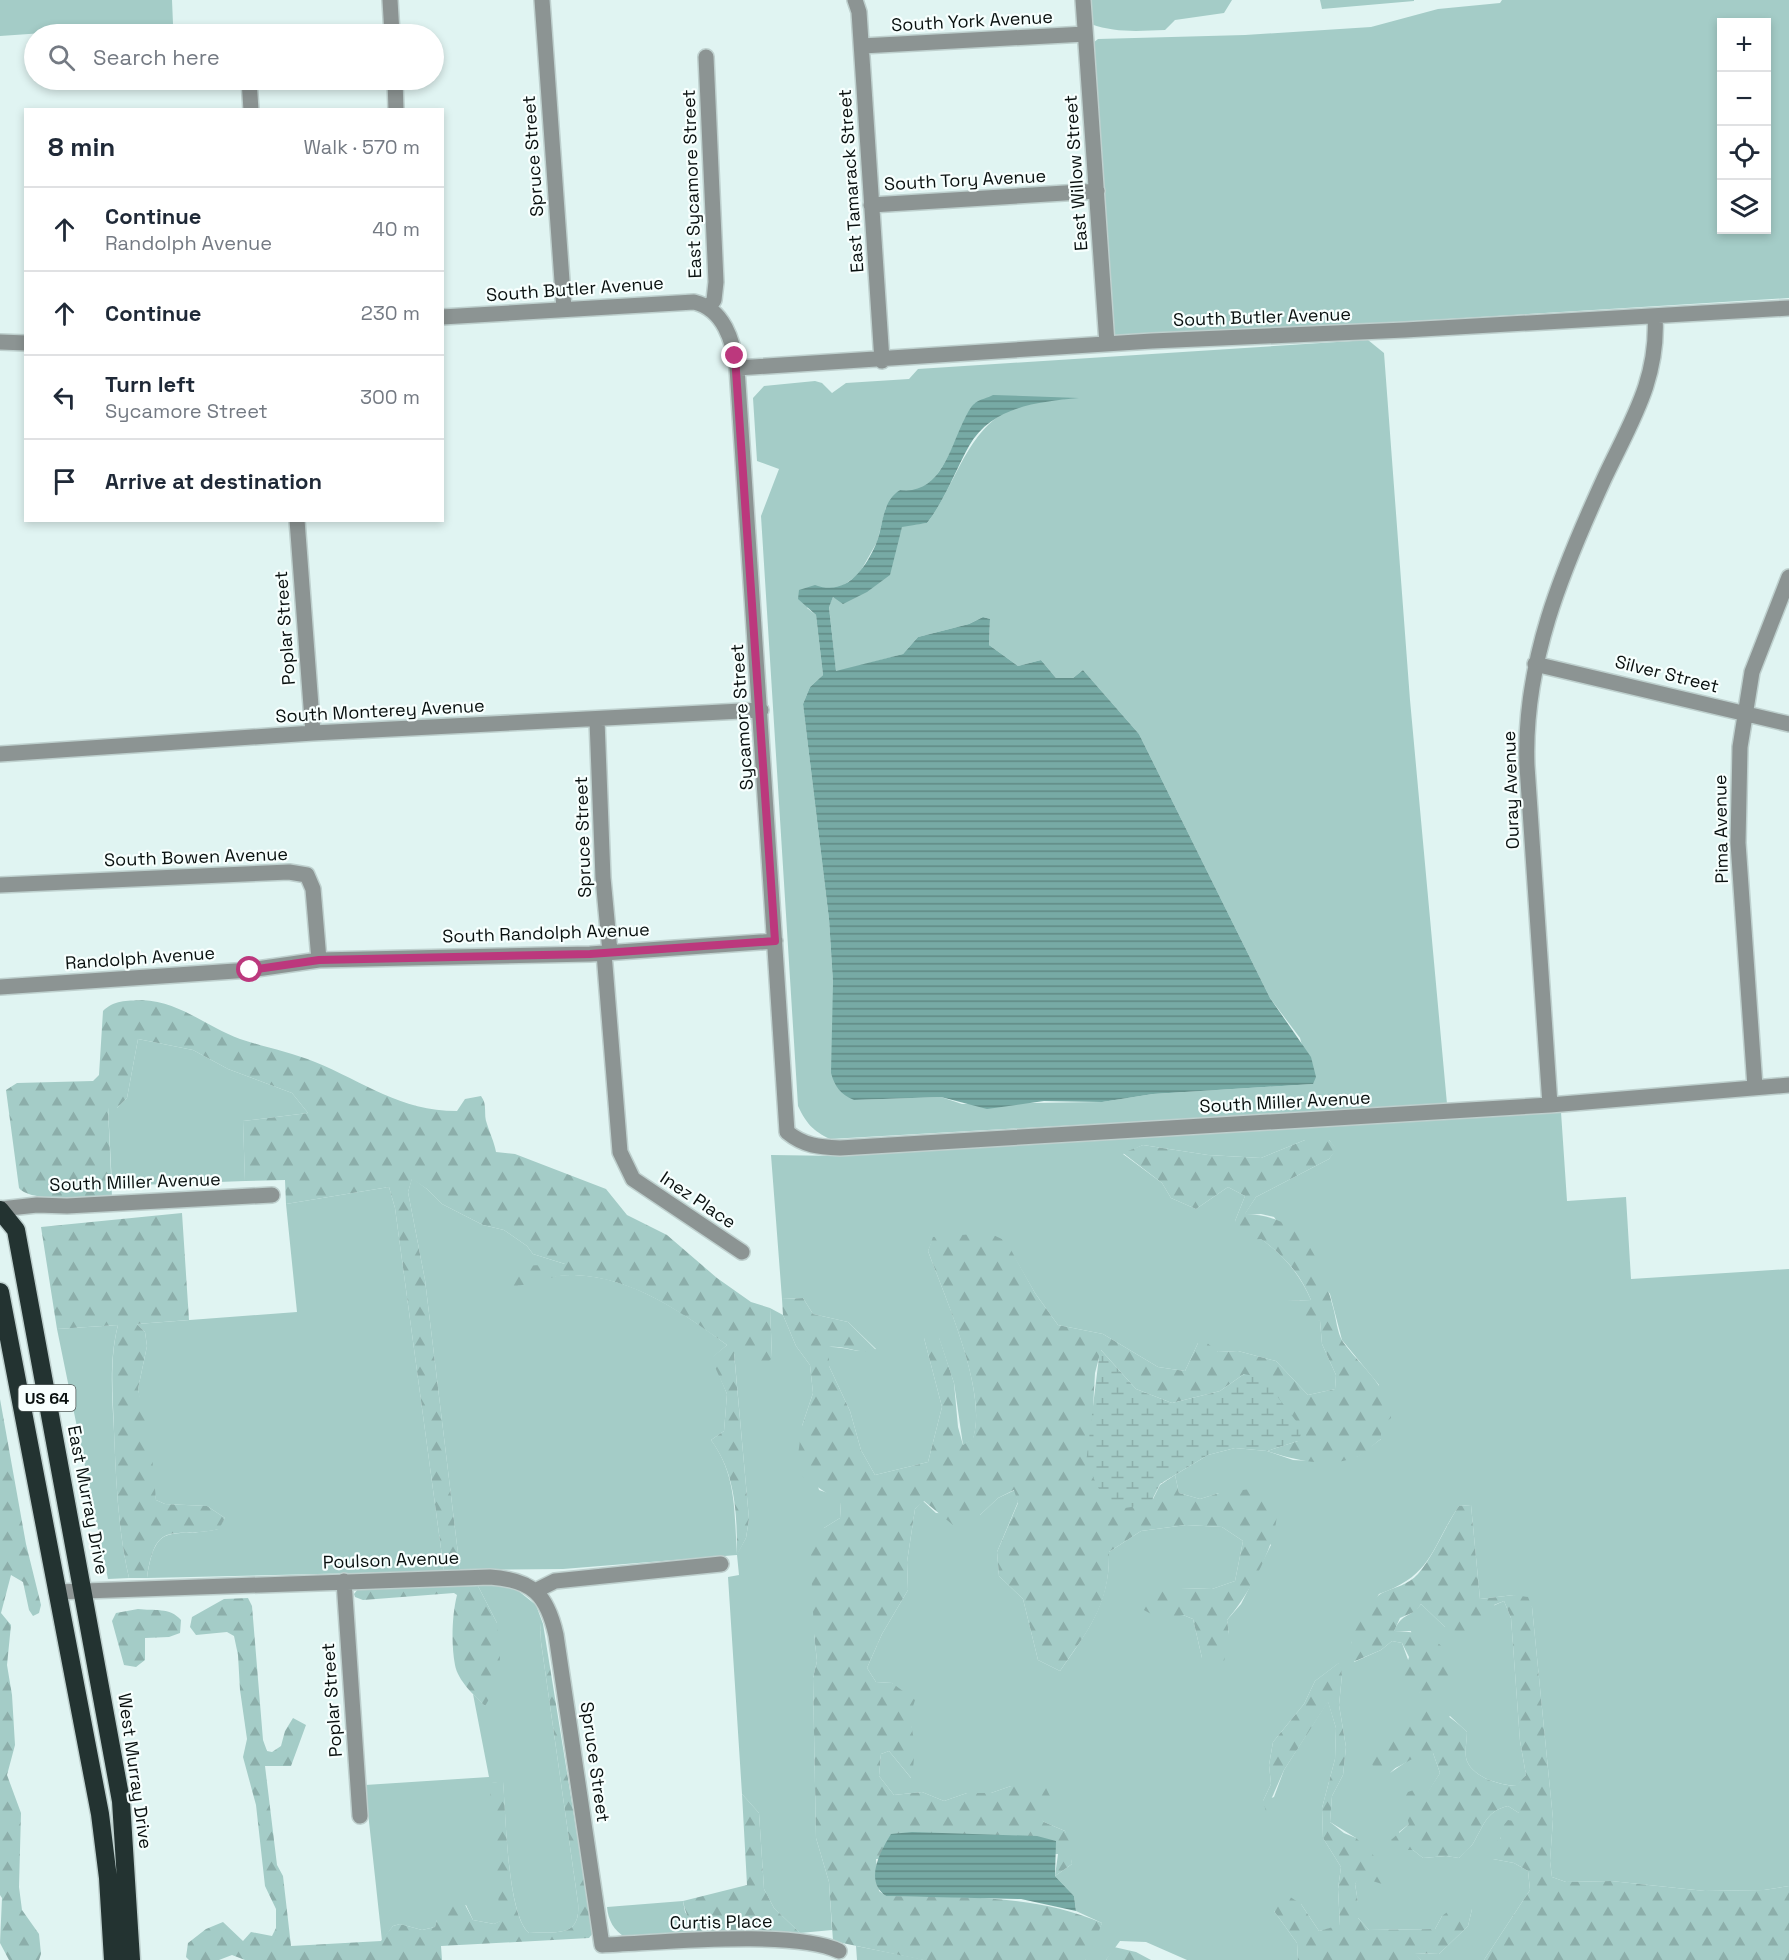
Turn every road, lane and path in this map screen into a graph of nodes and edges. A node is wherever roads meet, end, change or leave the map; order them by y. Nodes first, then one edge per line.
1 (390, 0) edge
2 (542, 0) edge
3 (855, 0) edge
4 (1083, 0) edge
5 (391, 24) edge
6 (1085, 34) junction
7 (862, 46) junction
8 (706, 57) dead end
9 (250, 90) edge
10 (395, 90) edge
11 (251, 108) edge
12 (396, 108) edge
13 (1097, 191) junction
14 (871, 205) junction
15 (709, 308) junction
16 (1789, 308) edge
17 (564, 309) junction
18 (444, 316) edge
19 (1656, 316) junction
20 (0, 342) edge
21 (24, 343) edge
22 (1107, 344) junction
23 (882, 361) junction
24 (737, 368) junction
25 (297, 522) edge
26 (1789, 578) edge
27 (1535, 664) junction
28 (761, 710) junction
29 (1745, 713) junction
30 (597, 720) junction
31 (1789, 724) edge
32 (313, 733) junction
33 (0, 754) edge
34 (0, 885) edge
35 (775, 941) junction
36 (607, 953) junction
37 (319, 960) junction
38 (0, 987) edge
39 (1789, 1085) edge
40 (1755, 1087) junction
41 (1550, 1105) junction
42 (787, 1132) joint
43 (633, 1179) joint
44 (272, 1195) dead end
45 (0, 1210) edge
46 (742, 1252) dead end
47 (0, 1292) edge
48 (721, 1564) dead end
49 (344, 1581) junction
50 (83, 1591) junction
51 (535, 1591) junction
52 (56, 1592) junction
53 (360, 1816) dead end
54 (602, 1946) joint
55 (839, 1951) dead end
56 (113, 1960) edge
57 (131, 1960) edge

1 - 5 street
2 - 17 street, Spruce Street
3 - 7 street, East Tamarack Street
4 - 6 street, East Willow Street
6 - 7 street, South York Avenue
6 - 13 street, East Willow Street
7 - 14 street, East Tamarack Street
8 - 15 street, East Sycamore Street
9 - 11 street
10 - 12 street
13 - 14 street, South Tory Avenue
13 - 22 street, East Willow Street
14 - 23 street, East Tamarack Street
15 - 17 street, South Butler Avenue
15 - 24 street, Sycamore Street
16 - 19 street, South Butler Avenue
17 - 18 street, South Butler Avenue
19 - 22 street, South Butler Avenue
19 - 27 street, Ouray Avenue
20 - 21 street
22 - 23 street, South Butler Avenue
23 - 24 street, South Butler Avenue
24 - 28 street, Sycamore Street
25 - 32 street, Poplar Street
26 - 29 street, Pima Avenue
27 - 29 street, Silver Street
27 - 41 street, Ouray Avenue
28 - 30 street, South Monterey Avenue
28 - 35 street, Sycamore Street
29 - 31 street, Silver Street
29 - 40 street, Pima Avenue
30 - 32 street, South Monterey Avenue
30 - 36 street, Spruce Street
32 - 33 street, South Monterey Avenue
34 - 37 street, South Bowen Avenue
35 - 36 street, South Randolph Avenue
35 - 42 street, Sycamore Street
36 - 37 street, South Randolph Avenue
36 - 43 street, Spruce Street
37 - 38 street, Randolph Avenue
39 - 40 street, South Miller Avenue
40 - 41 street, South Miller Avenue
41 - 42 street, South Miller Avenue
43 - 46 street, Inez Place
44 - 45 street, South Miller Avenue
45 - 50 highway, East Murray Drive / US 64
47 - 52 highway, US 64
48 - 51 street
49 - 50 street, Poulson Avenue
49 - 51 street, Poulson Avenue
49 - 53 street, Poplar Street
50 - 52 street, Poulson Avenue
50 - 57 highway, West Murray Drive / US 64
51 - 54 street, Spruce Street
52 - 56 highway, US 64
54 - 55 street, Curtis Place

